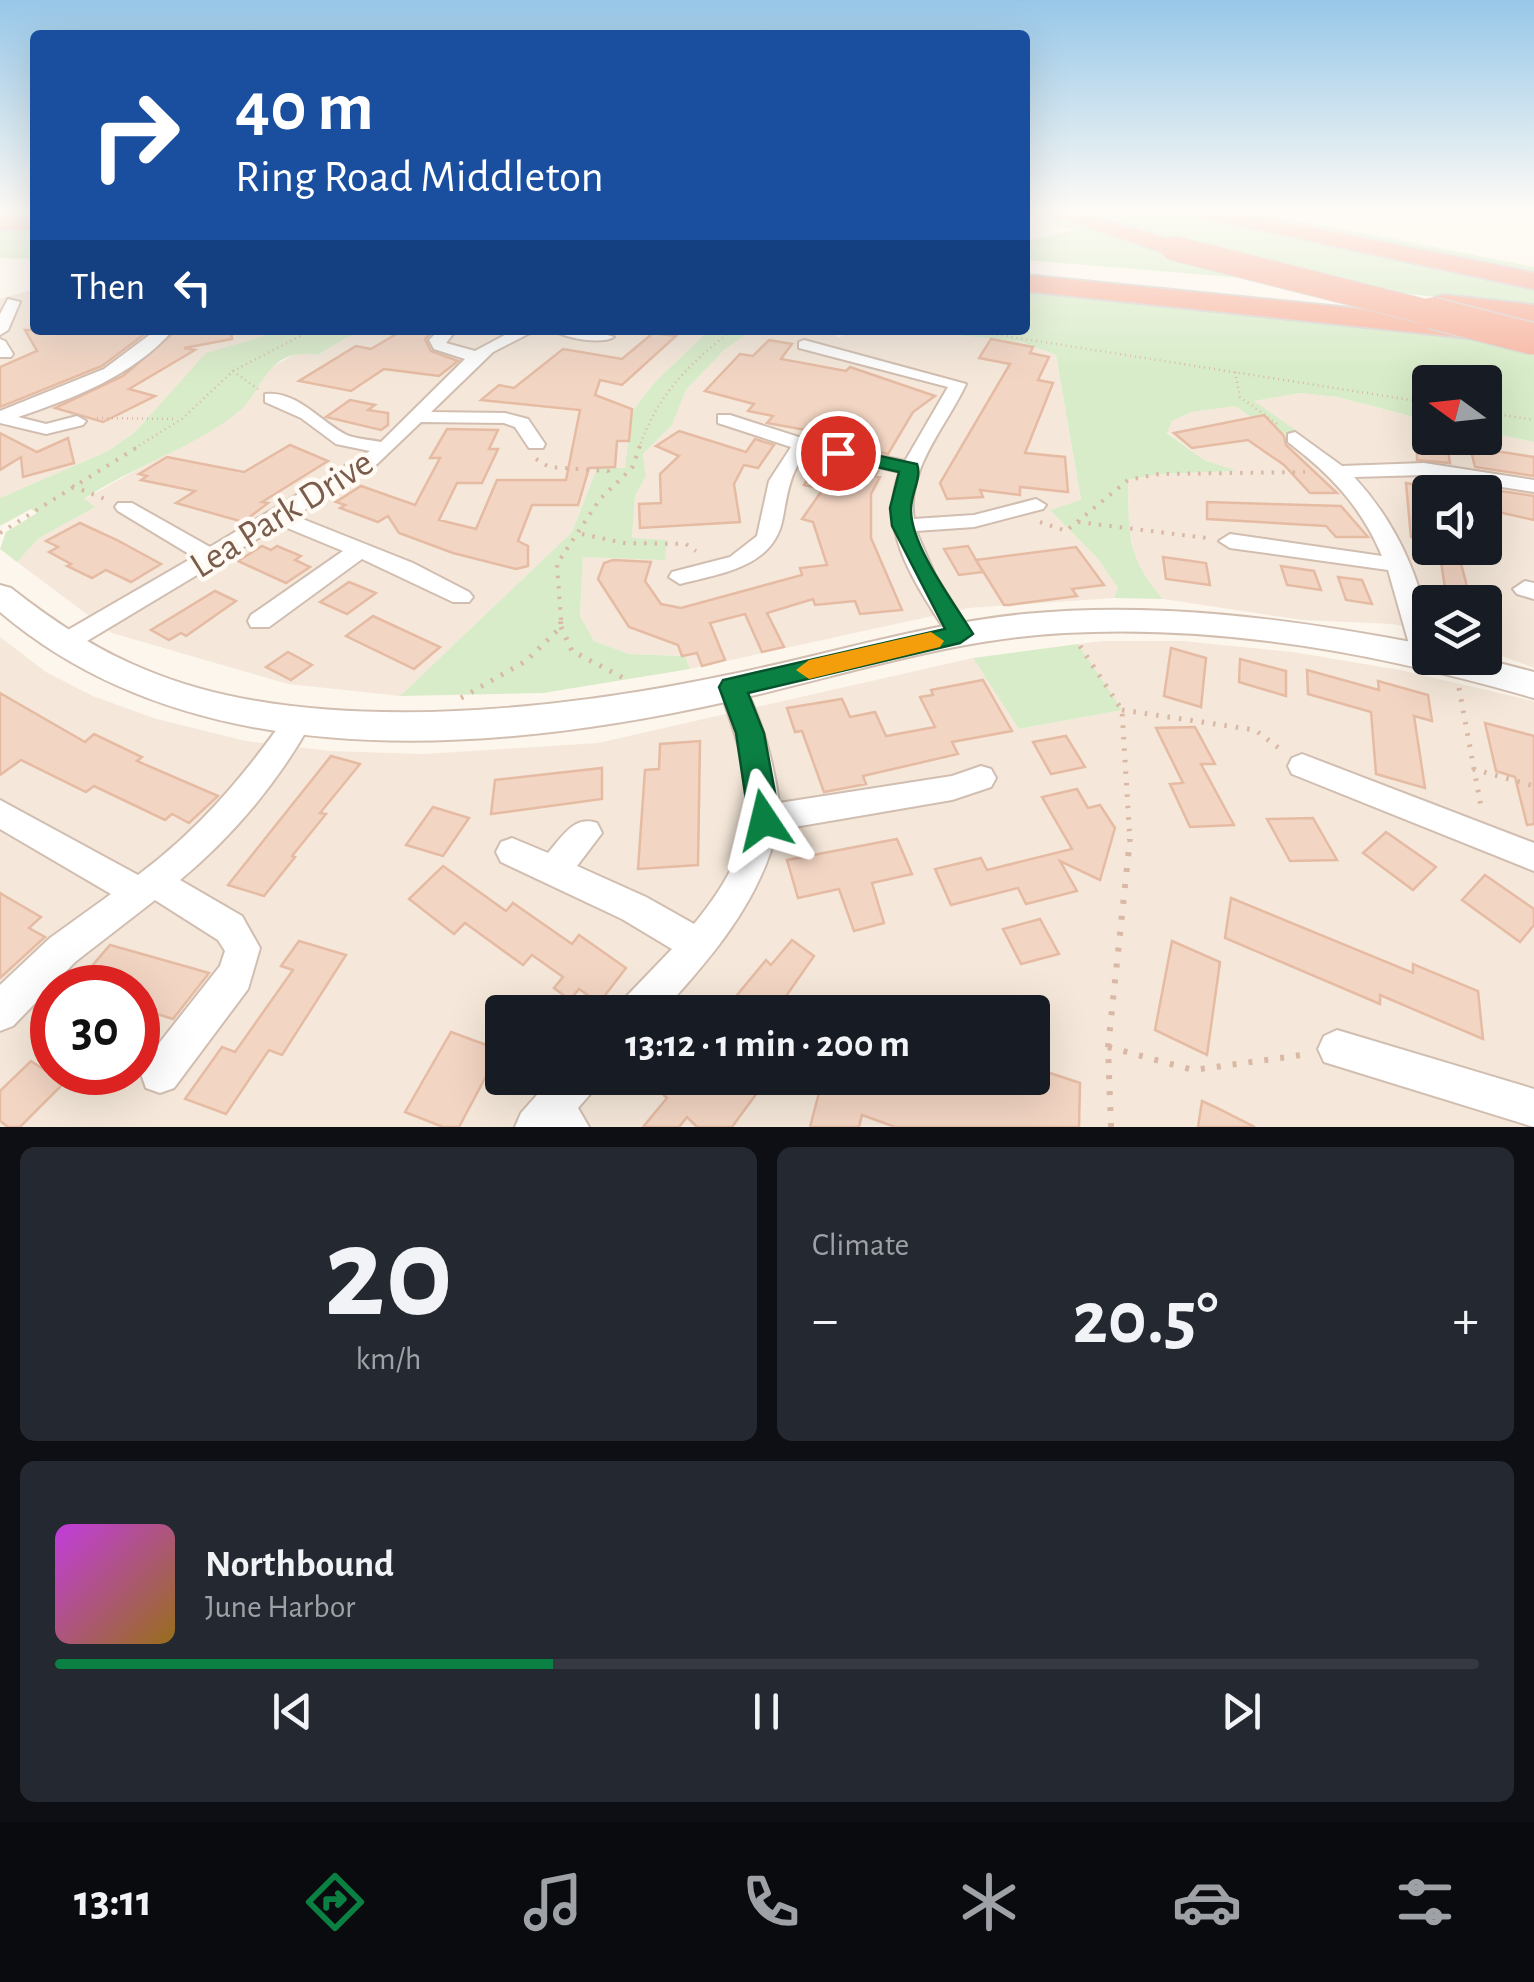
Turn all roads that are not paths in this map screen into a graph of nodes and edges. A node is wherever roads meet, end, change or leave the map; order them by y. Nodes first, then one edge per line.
1 (1239, 265) edge
2 (1452, 265) edge
3 (1030, 267) edge
4 (1534, 282) edge
5 (1030, 283) edge
6 (30, 308) edge
7 (1534, 313) edge
8 (0, 330) edge
9 (160, 335) edge
10 (443, 335) edge
11 (513, 335) edge
12 (593, 335) edge
13 (606, 337) dead end
14 (1534, 338) edge
15 (804, 345) dead end
16 (480, 358) junction
17 (271, 398) road end
18 (418, 416) junction
19 (0, 418) edge
20 (724, 419) dead end
21 (77, 421) road end
22 (1296, 438) road end
23 (536, 444) road end
24 (803, 445) junction
25 (385, 448) junction
26 (910, 468) junction
27 (1340, 472) junction
28 (1534, 486) edge
29 (125, 508) road end
30 (1027, 509) road end
31 (281, 518) junction
32 (903, 526) junction
33 (1230, 541) road end
34 (360, 550) junction
35 (696, 550) road end
36 (211, 558) junction
37 (1399, 565) junction
38 (712, 569) junction
39 (680, 577) dead end
40 (0, 595) edge
41 (1412, 595) edge
42 (461, 596) dead end
43 (260, 621) dead end
44 (960, 634) junction
45 (62, 644) junction
46 (1412, 656) edge
47 (1497, 675) edge
48 (1534, 684) edge
49 (732, 687) junction
50 (299, 719) junction
51 (1302, 766) road end
52 (964, 791) dead end
53 (0, 813) edge
54 (764, 820) junction
55 (586, 833) dead end
56 (512, 852) dead end
57 (1534, 857) edge
58 (554, 870) junction
59 (146, 888) junction
60 (698, 946) junction
61 (653, 995) edge
62 (0, 1013) edge
63 (1337, 1050) road end
64 (160, 1074) dead end
65 (567, 1095) edge
66 (1534, 1109) edge
67 (551, 1121) edge

1 - 14 highway, bridge
2 - 4 highway
3 - 7 highway
5 - 14 highway
6 - 8 street
9 - 19 street
10 - 16 street
11 - 16 street, Lea Park Drive
12 - 13 street
15 - 26 street
16 - 18 street, Lea Park Drive
17 - 25 street
18 - 23 street
18 - 25 street, Lea Park Drive
19 - 21 street
20 - 24 street
22 - 27 street
24 - 26 street
24 - 38 street
25 - 31 street, Lea Park Drive
26 - 32 street
27 - 28 street
27 - 37 street
29 - 36 street
30 - 32 street
31 - 34 street
31 - 36 street, Lea Park Drive
32 - 44 street
33 - 37 street
34 - 42 street
34 - 43 street
35 - 38 street
36 - 45 street, Lea Park Drive
37 - 41 street
38 - 39 street
40 - 45 street
44 - 46 street
44 - 49 street
45 - 50 street
47 - 48 street
49 - 50 street
49 - 54 street
50 - 59 street
51 - 57 street
52 - 54 street
53 - 59 street
54 - 60 street
55 - 58 street
56 - 58 street
58 - 60 street
59 - 62 street
59 - 64 street
60 - 61 street
63 - 66 street
65 - 67 street

